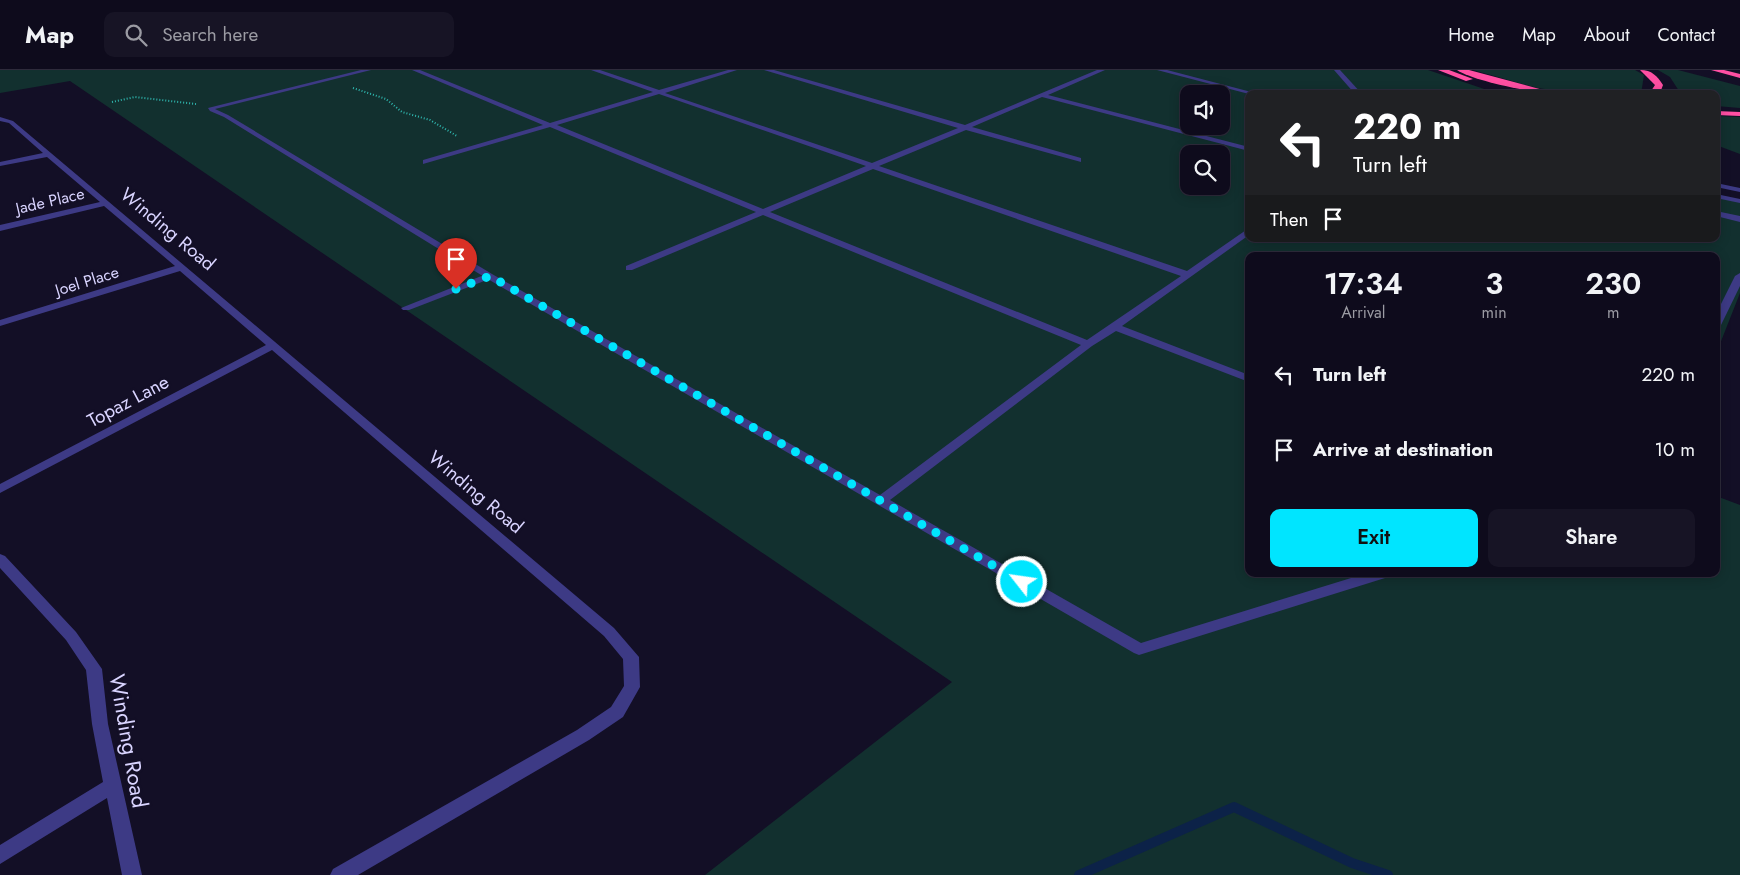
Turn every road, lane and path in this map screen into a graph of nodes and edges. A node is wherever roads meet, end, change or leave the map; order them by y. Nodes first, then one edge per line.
1 (368, 70) edge
2 (415, 70) edge
3 (594, 70) edge
4 (734, 70) edge
5 (767, 70) edge
6 (1102, 70) edge
7 (1160, 70) edge
8 (1337, 70) edge
9 (1442, 70) edge
10 (1461, 70) edge
11 (1644, 70) edge
12 (1715, 70) edge
13 (1740, 76) edge
14 (334, 78) junction
15 (1355, 90) edge
16 (1509, 90) edge
17 (1535, 90) edge
18 (1657, 90) edge
19 (1245, 91) edge
20 (660, 93) junction
21 (1040, 95) junction
22 (112, 102) dead end
23 (216, 106) junction
24 (1720, 113) edge
25 (1740, 114) edge
26 (0, 120) edge
27 (550, 125) junction
28 (964, 127) junction
29 (481, 146) junction
30 (1245, 148) edge
31 (48, 154) junction
32 (1078, 160) dead end
33 (426, 162) dead end
34 (0, 164) edge
35 (872, 165) junction
36 (1720, 186) edge
37 (1740, 190) edge
38 (1720, 197) edge
39 (1740, 201) edge
40 (107, 203) junction
41 (762, 212) junction
42 (1720, 214) edge
43 (1740, 219) edge
44 (0, 228) edge
45 (1245, 234) edge
46 (182, 267) junction
47 (630, 268) dead end
48 (1188, 275) junction
49 (490, 276) junction
50 (1740, 276) edge
51 (406, 308) dead end
52 (1720, 317) edge
53 (0, 323) edge
54 (1115, 327) junction
55 (1088, 344) junction
56 (274, 345) junction
57 (1245, 377) edge
58 (0, 489) edge
59 (880, 501) junction
60 (0, 559) edge
61 (1370, 577) edge
62 (112, 785) junction
63 (0, 856) edge
64 (132, 875) edge
65 (340, 875) edge

1 - 14 street
2 - 27 street
3 - 20 street
4 - 20 street
5 - 28 street
6 - 21 street
7 - 19 street
8 - 15 street
9 - 16 highway
10 - 17 highway
11 - 18 highway
12 - 13 highway
14 - 23 street
14 - 29 path
20 - 27 street
20 - 35 street
21 - 28 street
21 - 30 street
22 - 23 path
23 - 49 street
24 - 25 highway
26 - 31 street, Winding Road
27 - 29 street
27 - 41 street
28 - 32 street
28 - 35 street
29 - 33 street
31 - 34 street
31 - 40 street, Winding Road
35 - 41 street
35 - 48 street
36 - 37 street
38 - 39 street
40 - 44 street, Jade Place
40 - 46 street, Winding Road
41 - 47 street
41 - 55 street
42 - 43 street
45 - 48 street
46 - 53 street, Joel Place
46 - 56 street, Winding Road
48 - 54 street
49 - 51 street
49 - 59 street
50 - 52 street
54 - 55 street
54 - 57 street
55 - 59 street
56 - 58 street, Topaz Lane
56 - 65 street, Winding Road
59 - 61 street
60 - 62 street, Winding Road
62 - 63 street
62 - 64 street, Winding Road

